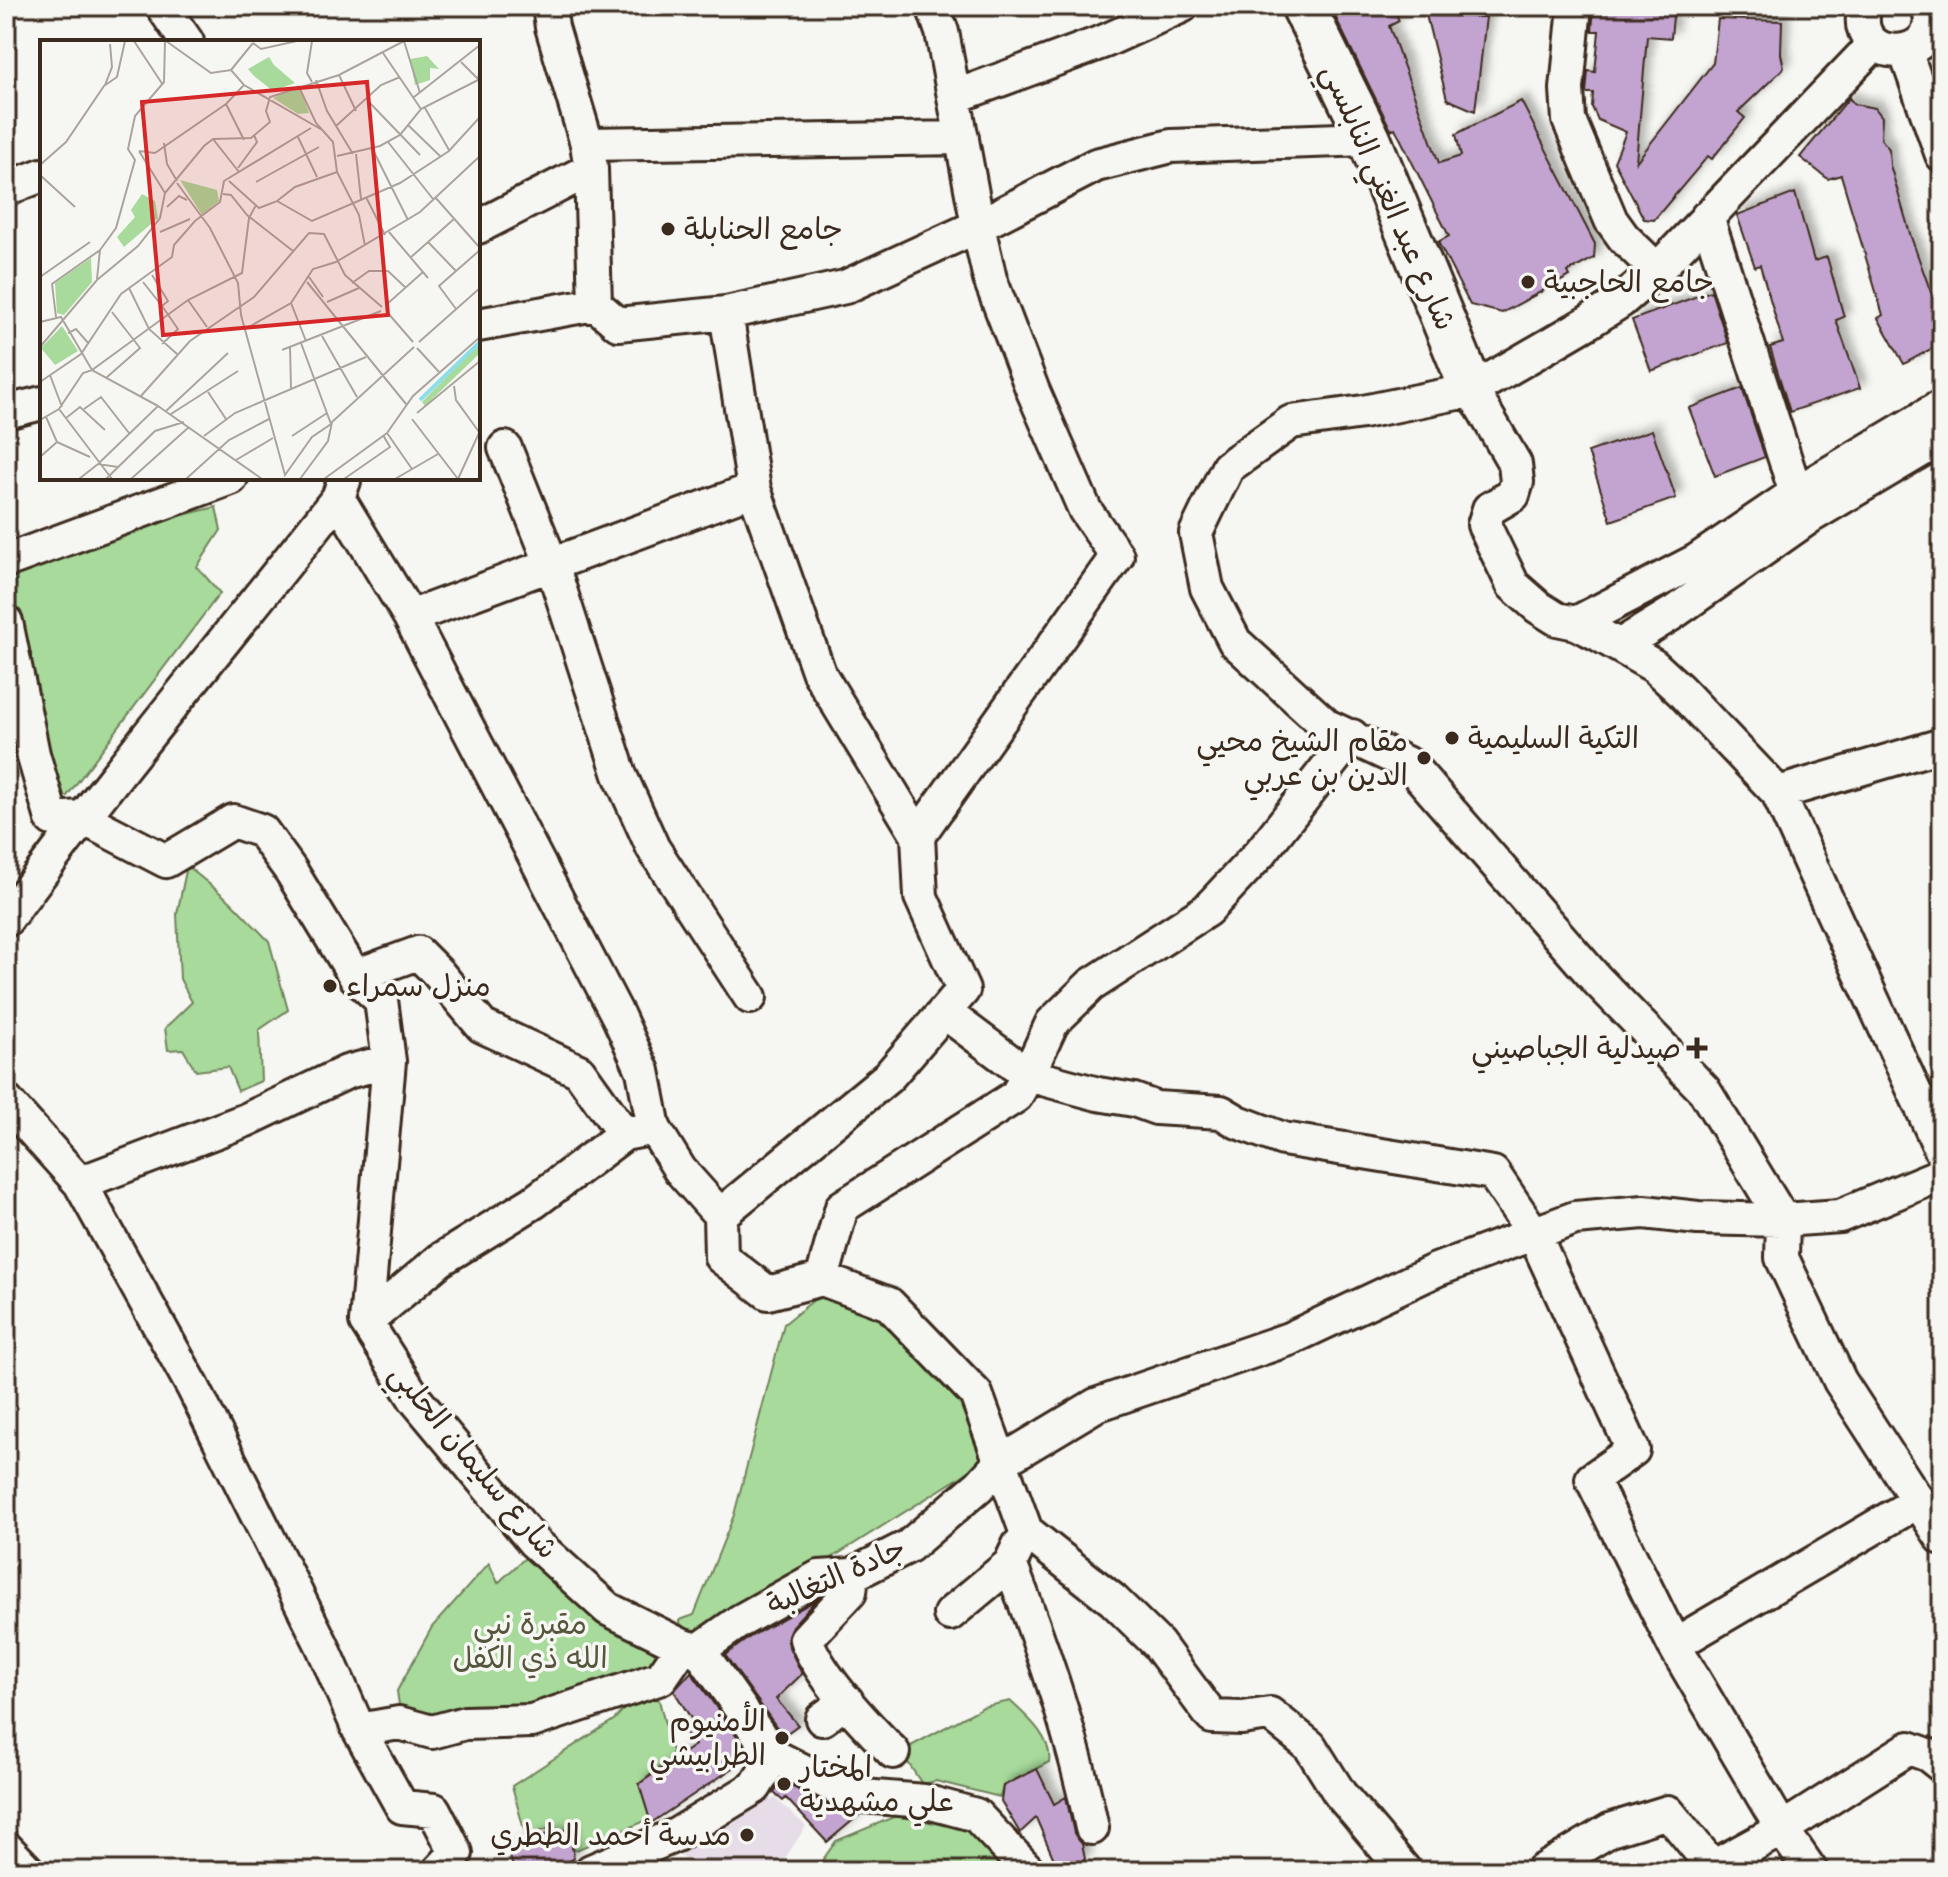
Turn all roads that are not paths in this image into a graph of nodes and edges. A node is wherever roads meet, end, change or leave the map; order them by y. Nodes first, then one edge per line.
1 (162, 6) edge
2 (933, 6) edge
3 (1182, 6) edge
4 (1303, 6) edge
5 (1575, 6) edge
6 (1865, 6) edge
7 (1928, 6) edge
8 (558, 7) edge
9 (186, 40) edge
10 (1874, 44) junction
11 (1905, 51) junction
12 (954, 97) junction
13 (962, 138) junction
14 (1369, 139) junction
15 (1942, 155) edge
16 (589, 156) junction
17 (40, 176) edge
18 (6, 189) edge
19 (1707, 217) junction
20 (480, 226) edge
21 (978, 226) junction
22 (1657, 270) junction
23 (595, 304) junction
24 (726, 313) junction
25 (480, 325) edge
26 (1472, 390) junction
27 (40, 404) edge
28 (1942, 406) edge
29 (6, 412) edge
30 (1942, 438) edge
31 (505, 448) dead end
32 (226, 480) edge
33 (342, 488) edge
34 (754, 489) junction
35 (1796, 493) junction
36 (6, 561) edge
37 (552, 565) junction
38 (1686, 584) junction
39 (410, 617) junction
40 (6, 622) edge
41 (1576, 623) junction
42 (1619, 646) junction
43 (1352, 736) junction
44 (1942, 745) edge
45 (1778, 793) junction
46 (81, 817) junction
47 (918, 836) junction
48 (6, 920) edge
49 (355, 976) junction
50 (750, 997) dead end
51 (944, 1012) junction
52 (389, 1061) junction
53 (1028, 1075) junction
54 (6, 1101) edge
55 (639, 1131) junction
56 (1942, 1152) edge
57 (1942, 1174) edge
58 (80, 1183) junction
59 (720, 1215) junction
60 (1783, 1220) junction
61 (1534, 1234) junction
62 (822, 1279) junction
63 (366, 1322) junction
64 (1001, 1462) junction
65 (1919, 1501) junction
66 (1026, 1531) junction
67 (1942, 1538) edge
68 (1010, 1564) junction
69 (852, 1575) junction
70 (950, 1614) dead end
71 (1674, 1645) junction
72 (691, 1648) junction
73 (359, 1730) junction
74 (893, 1752) dead end
75 (774, 1756) junction
76 (1942, 1766) edge
77 (1092, 1828) dead end
78 (1782, 1829) junction
79 (6, 1848) edge
80 (1708, 1869) edge
81 (28, 1871) edge
82 (439, 1871) edge
83 (591, 1871) edge
84 (1029, 1871) edge
85 (1405, 1871) edge
86 (1542, 1871) edge
87 (1811, 1871) edge

1 - 9 street
2 - 12 street
3 - 12 street
4 - 14 main road, شارع عبد الغني النابلسي
5 - 22 street
6 - 10 street
7 - 11 street
8 - 16 street
10 - 11 street
10 - 19 street
11 - 15 street
12 - 13 street
13 - 16 street
13 - 21 street
14 - 21 street
14 - 26 main road, شارع عبد الغني النابلسي
16 - 20 street
16 - 23 street
17 - 18 street
19 - 22 street
19 - 35 street
21 - 24 street
21 - 47 street
22 - 26 street
23 - 24 street
23 - 25 street
24 - 34 street
26 - 41 street
26 - 43 street
27 - 29 street
28 - 35 street
30 - 38 street
31 - 37 street
32 - 36 street
33 - 39 street
33 - 46 street
34 - 37 street
34 - 47 street
35 - 38 street
37 - 39 street
37 - 50 street
38 - 41 street
38 - 42 street
39 - 55 street
40 - 46 street
41 - 42 street
42 - 45 street
43 - 53 street
43 - 60 street
44 - 45 street
45 - 56 street
46 - 48 street
46 - 49 street
47 - 51 street
49 - 52 street
49 - 55 street
51 - 53 street
51 - 59 street
52 - 58 street
52 - 63 street
53 - 61 street
53 - 62 street
54 - 58 street
55 - 59 street
55 - 63 street
57 - 60 street, جادة التغالبة
58 - 73 street
59 - 62 street
60 - 61 street, جادة التغالبة
60 - 65 street
61 - 64 street, جادة التغالبة
61 - 71 street
62 - 64 street
63 - 72 street, شارع سليمان الحلبي
64 - 66 street
64 - 69 street, جادة التغالبة
65 - 67 street
65 - 71 street
66 - 68 street
66 - 85 street
68 - 70 street
68 - 77 street
69 - 72 street, جادة التغالبة
69 - 74 street
71 - 78 street
72 - 73 street, جادة التغالبة
72 - 75 street, شارع سليمان الحلبي
73 - 82 street
75 - 83 street
75 - 84 street, شارع سليمان الحلبي
76 - 78 street
78 - 80 street
78 - 87 street
79 - 81 street
80 - 86 street

